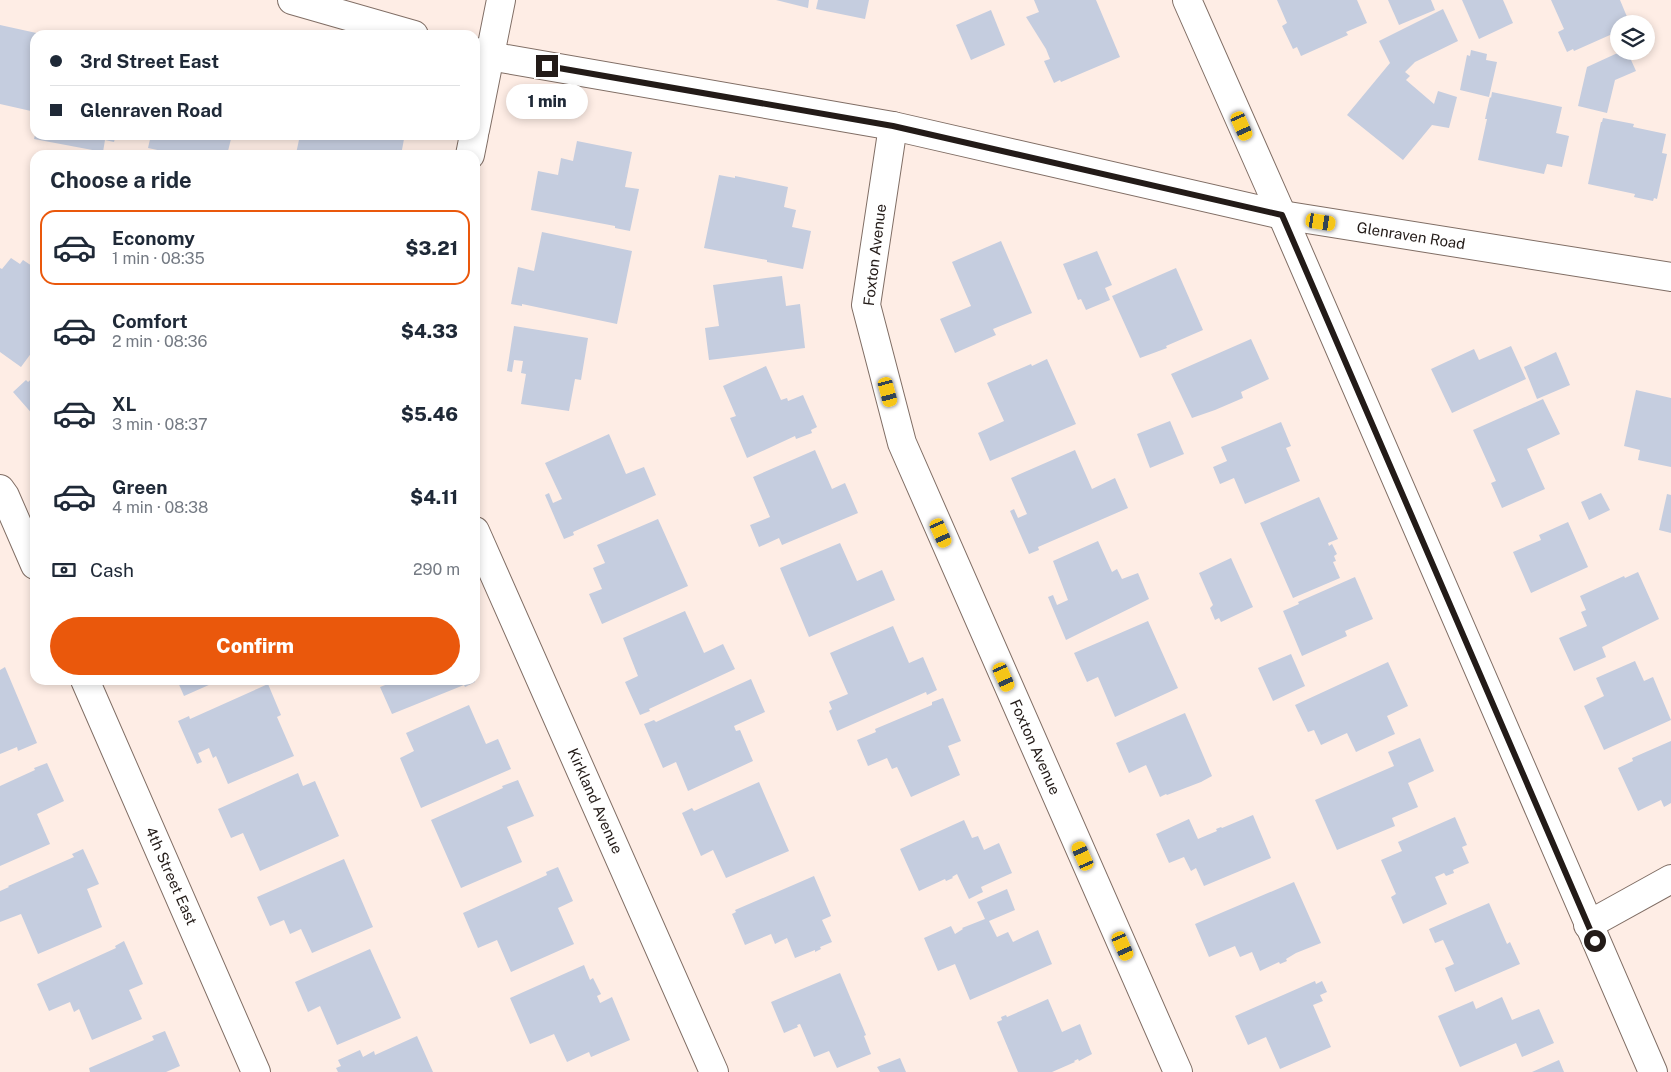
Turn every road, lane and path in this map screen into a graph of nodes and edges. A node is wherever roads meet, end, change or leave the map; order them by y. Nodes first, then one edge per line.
1 (292, 0) edge
2 (501, 0) edge
3 (1187, 0) edge
4 (397, 30) edge
5 (482, 54) edge
6 (480, 76) edge
7 (893, 126) junction
8 (1282, 215) junction
9 (1671, 277) edge
10 (0, 489) edge
11 (480, 542) edge
12 (30, 553) edge
13 (87, 685) edge
14 (1671, 878) edge
15 (1588, 924) junction
16 (256, 1072) edge
17 (714, 1072) edge
18 (1178, 1072) edge
19 (1653, 1072) edge

1 - 4 street
2 - 5 street
3 - 8 street
5 - 6 street
5 - 7 street, Glenraven Road
7 - 8 street, Glenraven Road
7 - 18 street, Foxton Avenue
8 - 9 street, Glenraven Road
8 - 15 street
10 - 12 street
11 - 17 street, Kirkland Avenue
13 - 16 street, 4th Street East
14 - 15 street
15 - 19 street

